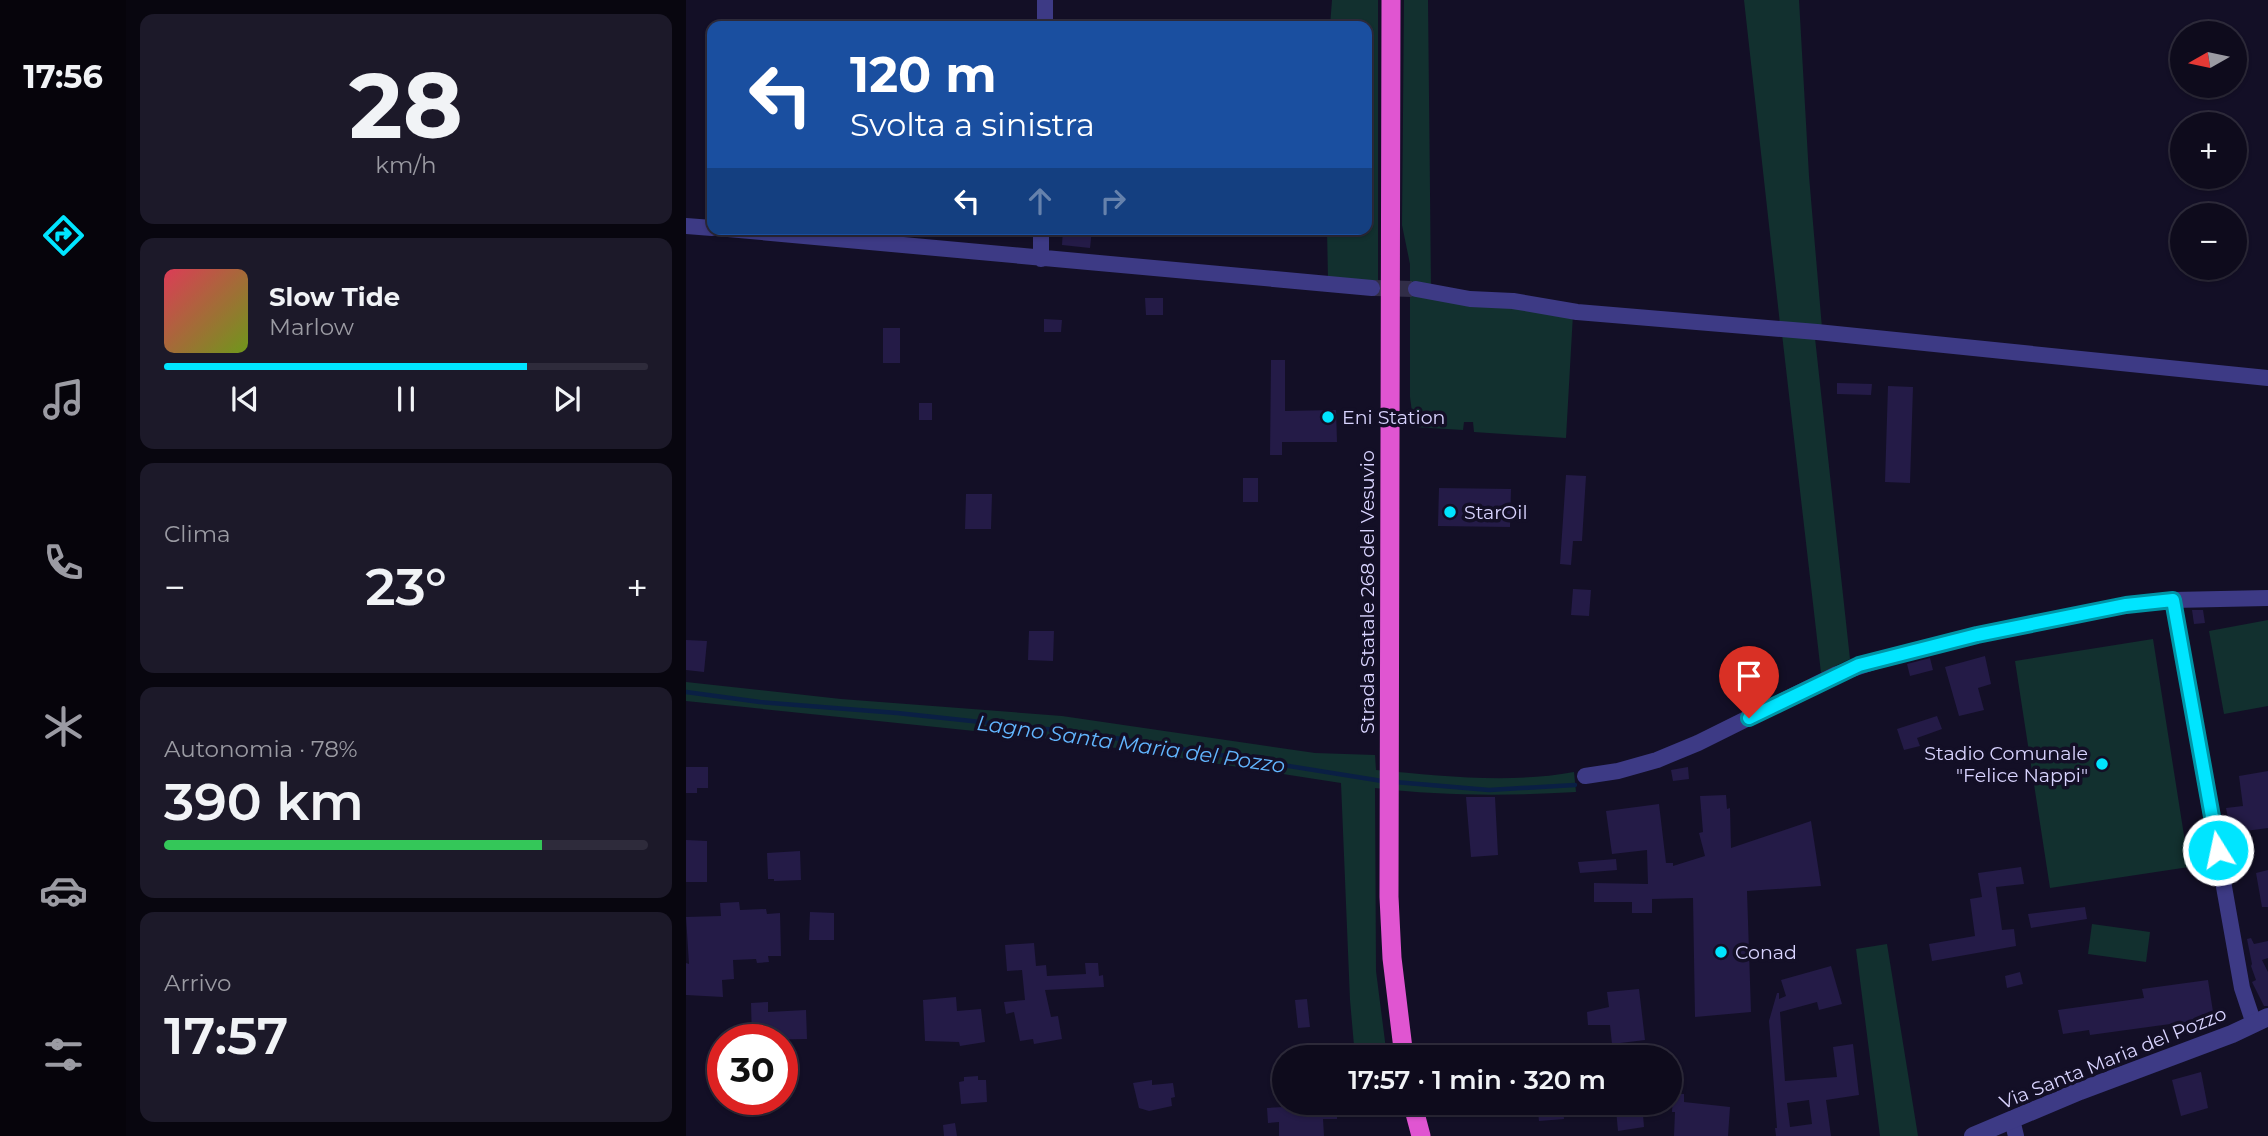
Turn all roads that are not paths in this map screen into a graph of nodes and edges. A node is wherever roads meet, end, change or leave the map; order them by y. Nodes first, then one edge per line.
1 (1045, 0) edge
2 (1391, 0) edge
3 (1045, 21) edge
4 (686, 226) edge
5 (707, 228) edge
6 (791, 235) edge
7 (1041, 235) edge
8 (1041, 259) junction
9 (1372, 288) tunnel mouth
10 (1416, 289) tunnel mouth
11 (2268, 378) edge
12 (2268, 598) edge
13 (2173, 600) junction
14 (1585, 776) dead end
15 (2261, 1021) edge
16 (1403, 1045) edge
17 (1415, 1115) edge
18 (2014, 1128) edge
19 (1421, 1136) edge
20 (1973, 1136) edge

1 - 3 street
2 - 16 highway, Strada Statale 268 del Vesuvio
4 - 5 street
6 - 8 street
7 - 8 street
8 - 9 street
10 - 11 street
12 - 13 street
13 - 14 street
13 - 15 street
15 - 18 street, Via Santa Maria del Pozzo
17 - 19 highway
18 - 20 street, Via Santa Maria del Pozzo

